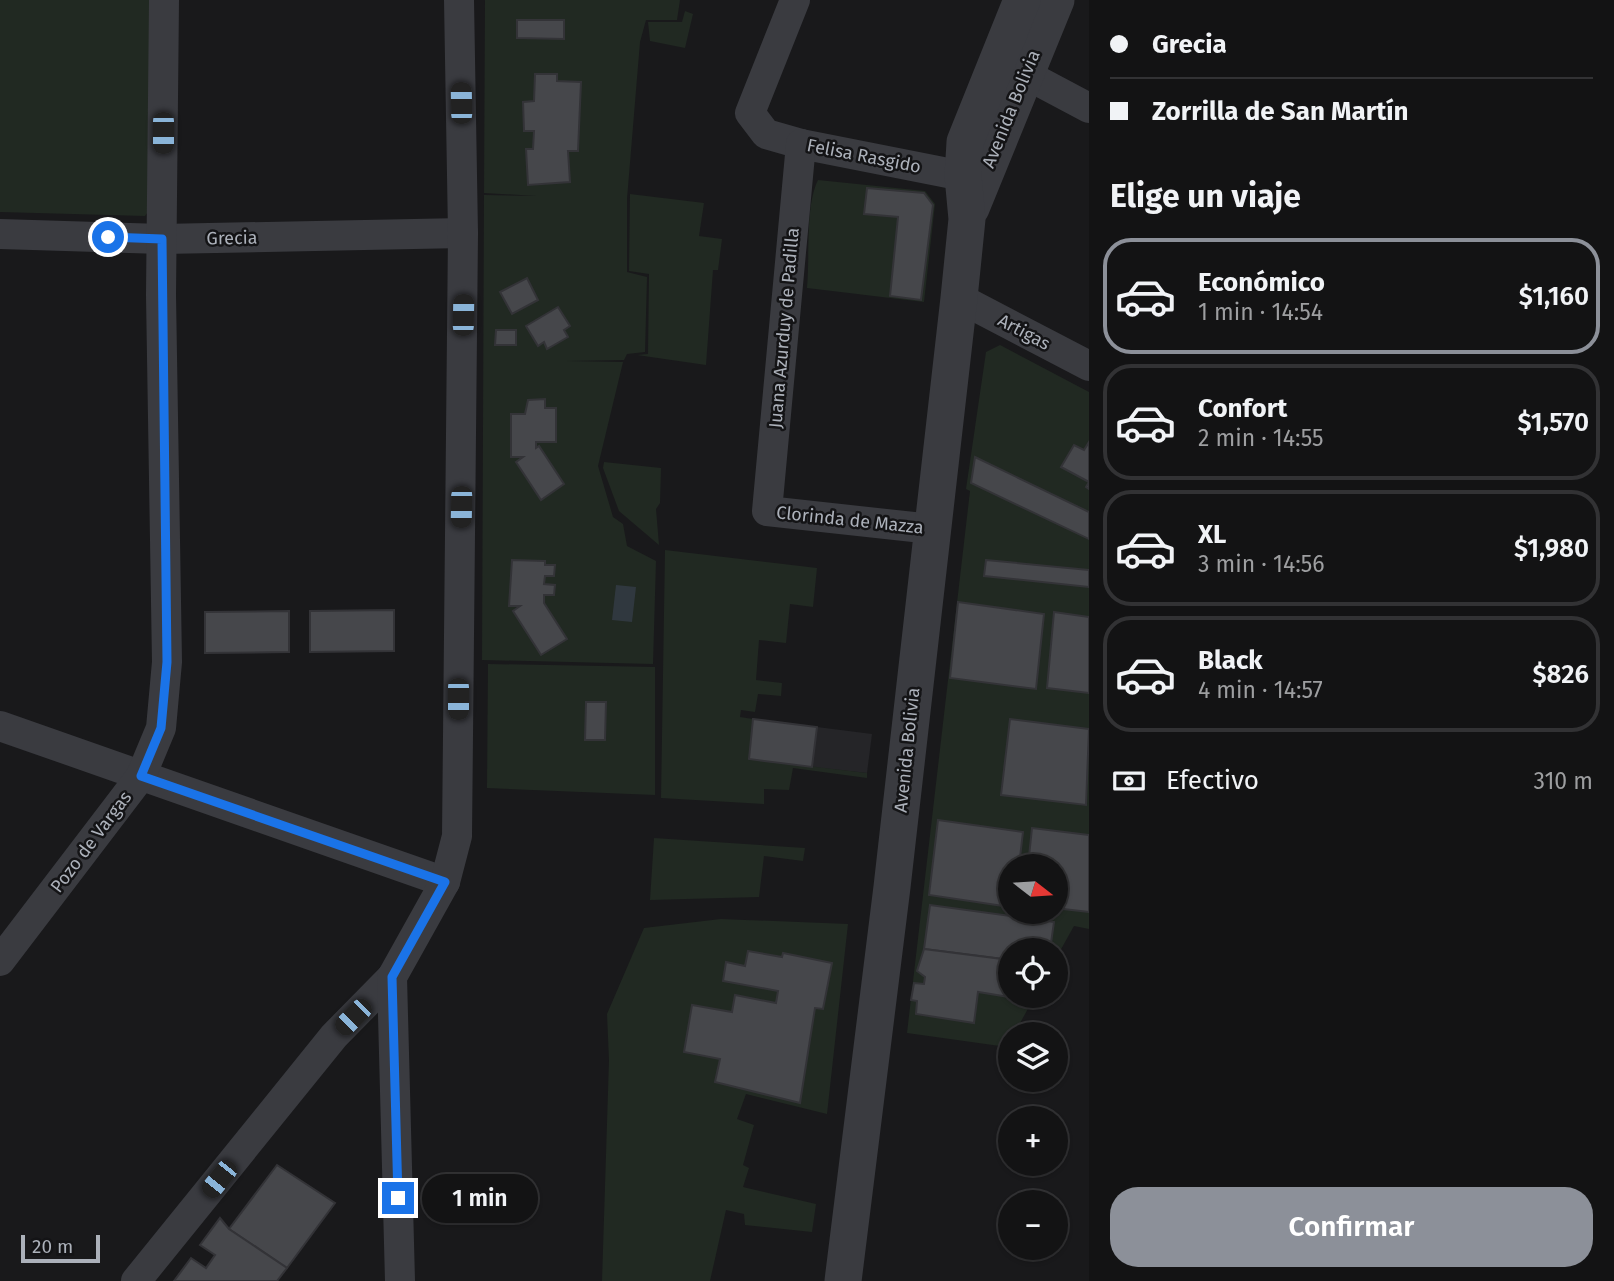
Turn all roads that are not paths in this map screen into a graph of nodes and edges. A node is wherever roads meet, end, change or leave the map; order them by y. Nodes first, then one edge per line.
1 (164, 0) edge
2 (459, 0) edge
3 (795, 0) edge
4 (1022, 0) edge
5 (1056, 0) edge
6 (1026, 74) junction
7 (1089, 108) edge
8 (801, 144) junction
9 (963, 176) junction
10 (967, 219) junction
11 (463, 233) junction
12 (0, 234) edge
13 (162, 239) junction
14 (959, 298) junction
15 (1089, 366) edge
16 (767, 511) joint
17 (932, 529) junction
18 (0, 726) edge
19 (141, 776) junction
20 (445, 882) junction
21 (0, 961) edge
22 (392, 977) junction
23 (136, 1281) edge
24 (400, 1281) edge
25 (843, 1281) edge

1 - 13 street, Pozo de Vargas
2 - 11 street
3 - 8 street, Felisa Rasgido
4 - 9 street, Avenida Bolivia
5 - 6 street, Avenida Bolivia
6 - 7 street
6 - 10 street, Avenida Bolivia
8 - 9 street, Felisa Rasgido
8 - 16 street, Juana Azurduy de Padilla
9 - 10 street, Avenida Bolivia
10 - 14 street, Avenida Bolivia
11 - 13 street, Grecia
11 - 20 street
12 - 13 street, Grecia
13 - 19 street, Pozo de Vargas
14 - 15 street, Artigas
14 - 17 street, Avenida Bolivia
16 - 17 street, Clorinda de Mazza
17 - 25 street, Avenida Bolivia
18 - 19 street
19 - 20 street
19 - 21 street, Pozo de Vargas
20 - 22 street
22 - 23 street
22 - 24 street

